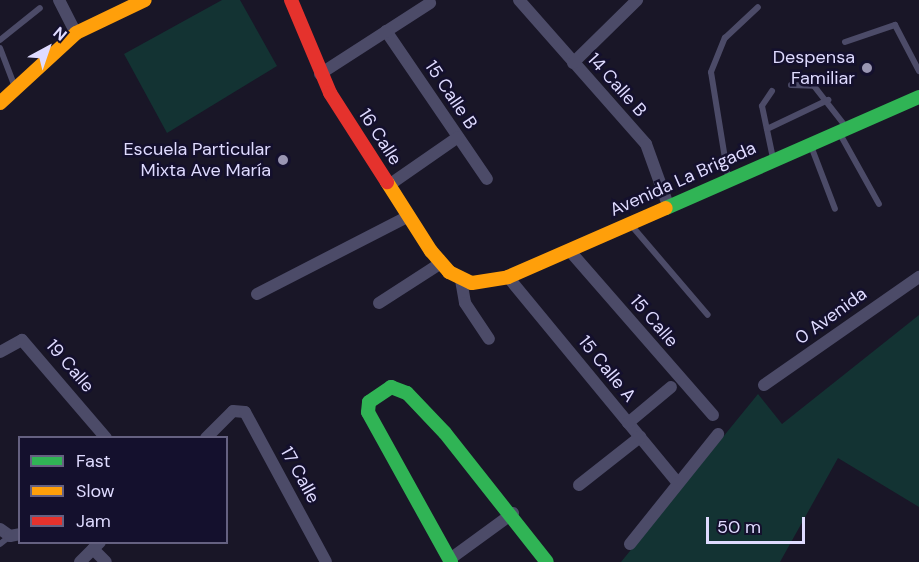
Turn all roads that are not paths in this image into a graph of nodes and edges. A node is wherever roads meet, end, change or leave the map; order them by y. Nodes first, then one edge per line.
1 (58, 0) edge
2 (145, 0) edge
3 (291, 0) edge
4 (519, 0) edge
5 (637, 0) edge
6 (430, 3) dead end
7 (758, 7) dead end
8 (40, 8) dead end
9 (386, 31) junction
10 (76, 33) junction
11 (0, 40) edge
12 (845, 42) dead end
13 (0, 48) edge
14 (573, 63) junction
15 (919, 71) edge
16 (320, 74) junction
17 (791, 85) dead end
18 (16, 88) junction
19 (772, 91) dead end
20 (919, 97) edge
21 (828, 100) junction
22 (0, 103) edge
23 (767, 129) junction
24 (843, 129) junction
25 (458, 137) junction
26 (810, 143) junction
27 (773, 158) junction
28 (729, 178) junction
29 (487, 179) dead end
30 (389, 185) junction
31 (879, 204) dead end
32 (668, 205) junction
33 (835, 209) dead end
34 (409, 216) junction
35 (629, 223) junction
36 (568, 250) junction
37 (441, 263) junction
38 (508, 277) junction
39 (919, 277) edge
40 (461, 279) junction
41 (257, 294) dead end
42 (379, 303) dead end
43 (708, 315) dead end
44 (489, 339) dead end
45 (0, 352) edge
46 (764, 385) dead end
47 (671, 387) dead end
48 (713, 415) dead end
49 (628, 423) junction
50 (718, 434) dead end
51 (104, 436) edge
52 (209, 436) edge
53 (640, 437) junction
54 (678, 483) junction
55 (579, 485) dead end
56 (513, 513) junction
57 (630, 544) dead end
58 (97, 546) edge
59 (450, 561) edge
60 (80, 562) edge
61 (106, 562) edge
62 (326, 562) edge
63 (547, 562) edge

1 - 10 street
2 - 10 main road
3 - 16 main road, 16 Calle
4 - 14 street, 14 Calle B
5 - 14 street
6 - 9 street
7 - 28 lane
8 - 11 lane
9 - 16 street
9 - 25 street, 15 Calle B
10 - 18 main road
12 - 15 lane
13 - 18 lane
14 - 32 street, 14 Calle B
16 - 30 main road, 16 Calle
17 - 21 lane
18 - 22 main road
19 - 23 lane
20 - 24 main road, Avenida La Brigada
21 - 23 lane
21 - 24 lane
23 - 27 lane
24 - 26 main road, Avenida La Brigada
24 - 31 lane
25 - 29 street, 15 Calle B
25 - 30 street
26 - 27 main road, Avenida La Brigada
26 - 33 lane
27 - 28 main road, Avenida La Brigada
28 - 32 main road, Avenida La Brigada
30 - 34 main road, 16 Calle
32 - 35 main road, Avenida La Brigada
34 - 37 main road, 16 Calle
34 - 41 street
35 - 36 main road, Avenida La Brigada
35 - 43 lane
36 - 38 main road, Avenida La Brigada
36 - 48 street, 15 Calle
37 - 40 main road, 16 Calle
37 - 42 street
38 - 40 main road, Avenida La Brigada
38 - 49 street, 15 Calle A
39 - 46 street, 0 Avenida
40 - 44 street
45 - 51 street, 19 Calle
47 - 49 street
49 - 53 street, 15 Calle A
50 - 54 street
52 - 62 street, 17 Calle
53 - 54 street, 15 Calle A
53 - 55 street
54 - 57 street
56 - 59 street
56 - 59 main road
56 - 63 main road
58 - 60 street
58 - 61 street

